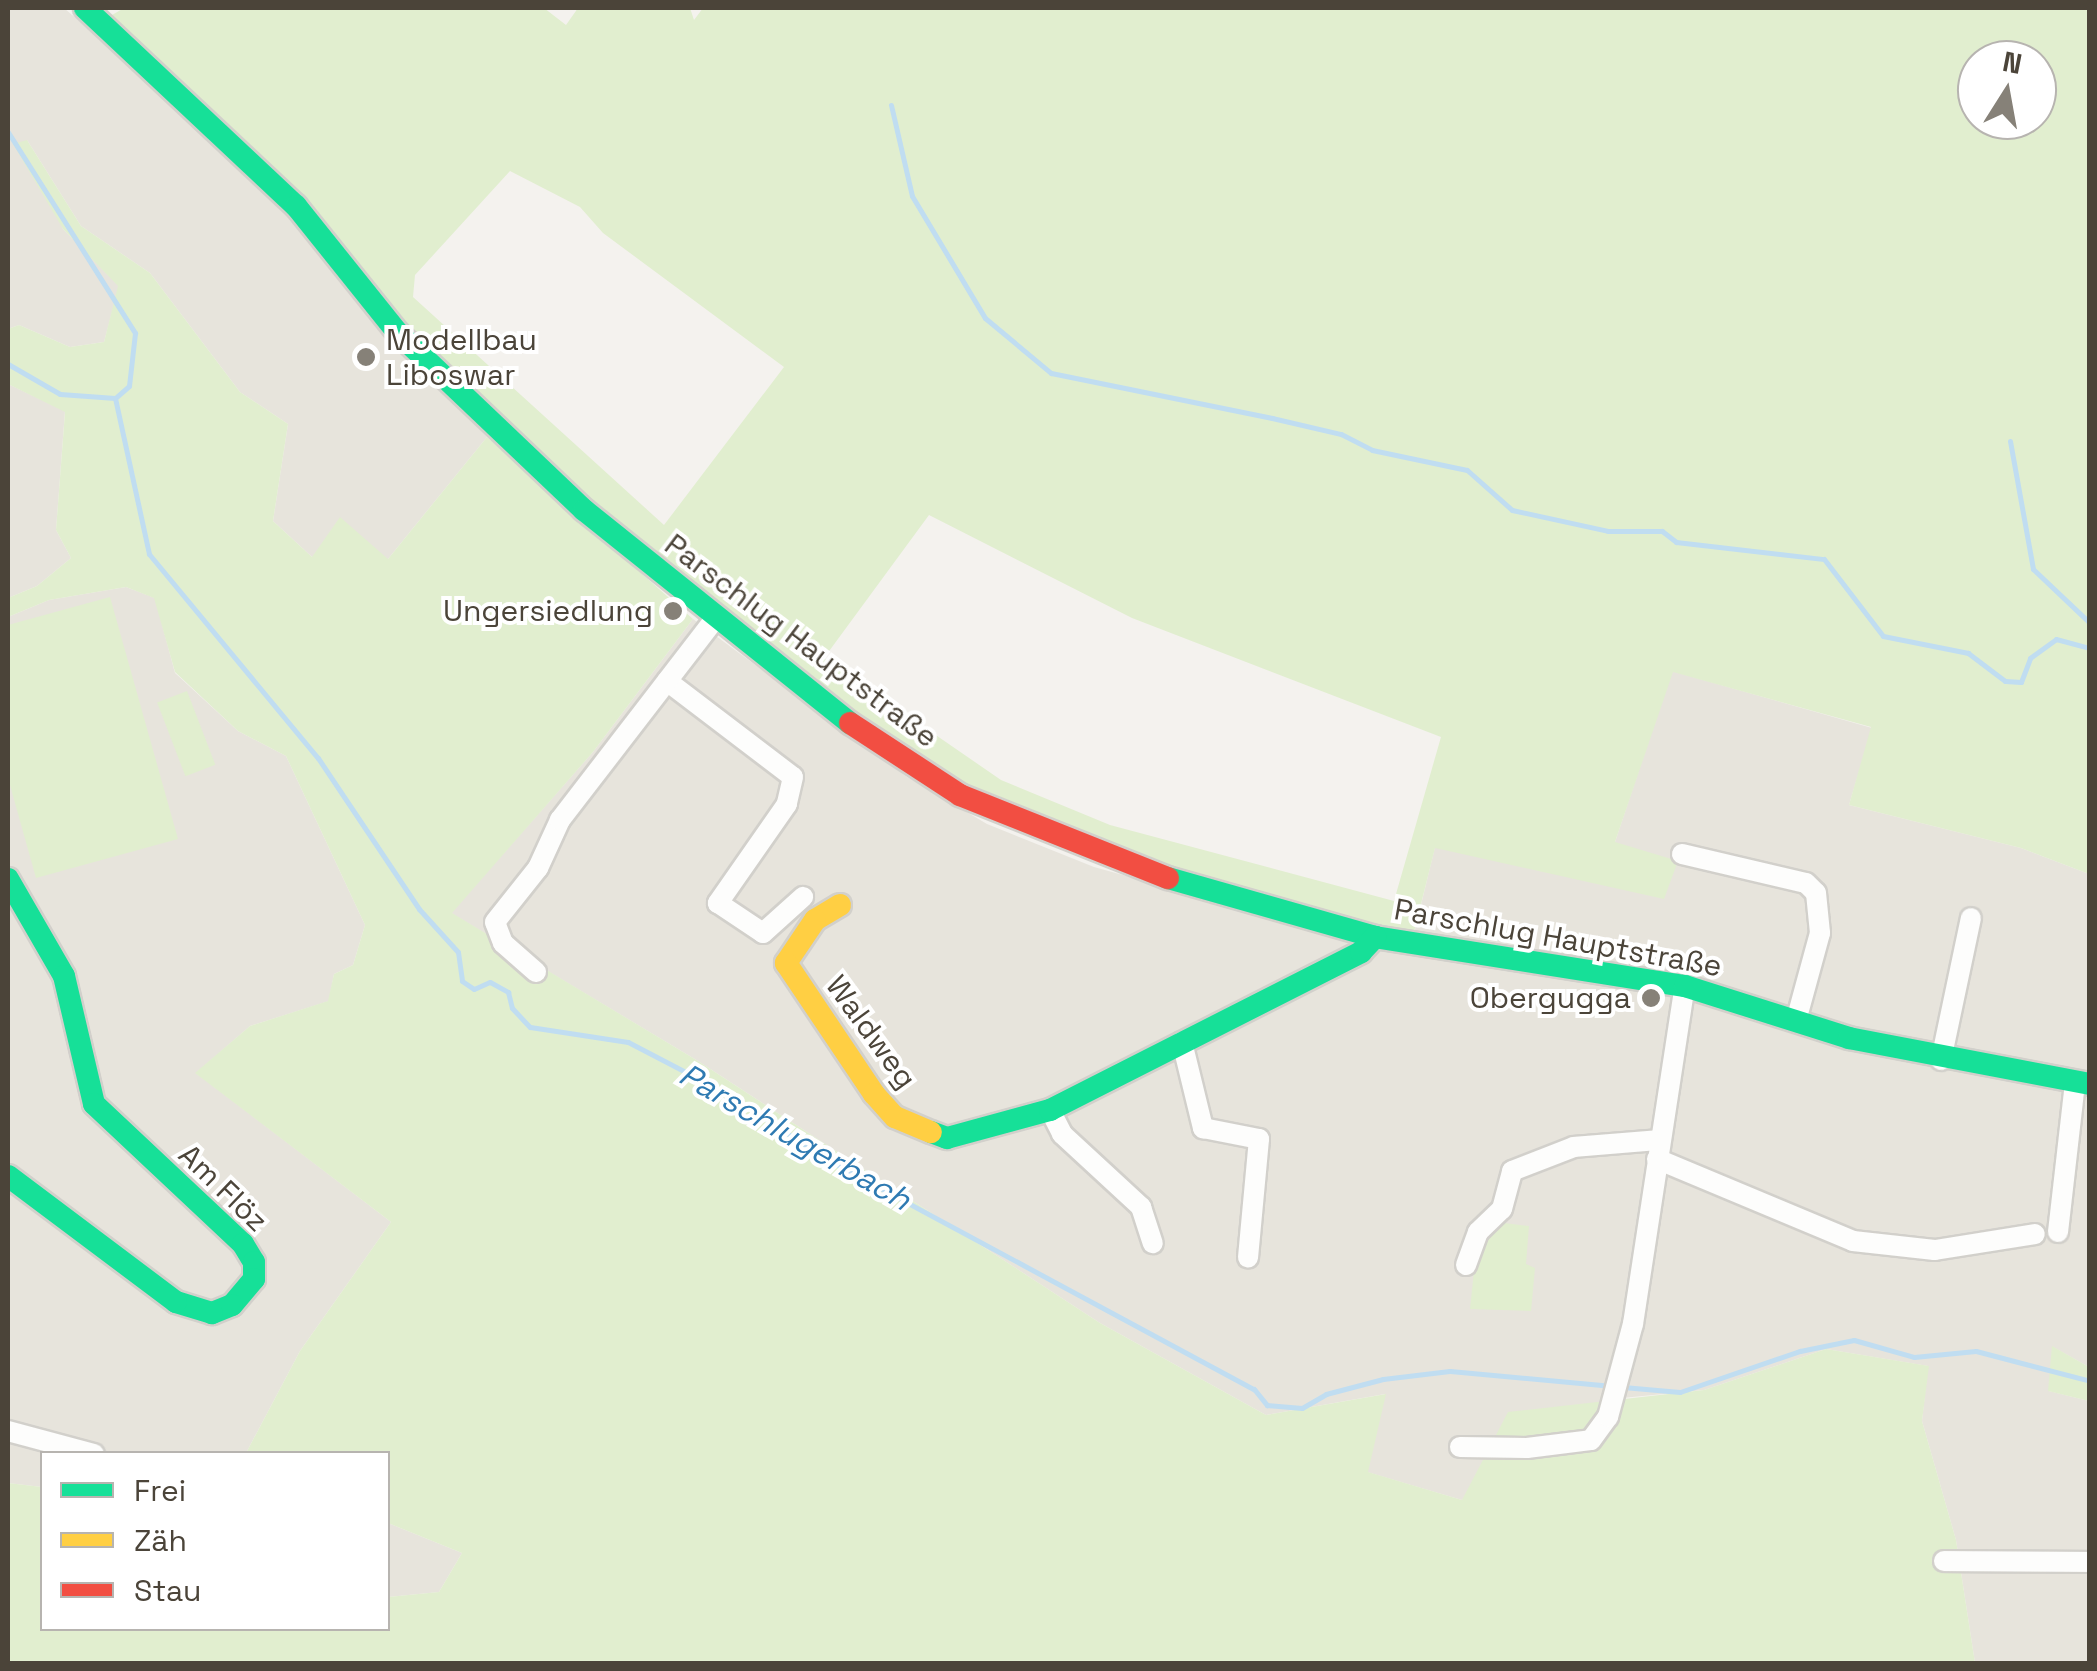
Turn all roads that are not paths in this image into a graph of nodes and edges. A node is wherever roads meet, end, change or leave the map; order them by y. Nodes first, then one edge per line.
1 (86, 8) edge
2 (715, 618) junction
3 (667, 681) junction
4 (1682, 854) dead end
5 (8, 879) edge
6 (802, 897) dead end
7 (840, 905) dead end
8 (1971, 918) dead end
9 (1375, 938) junction
10 (536, 972) dead end
11 (1685, 986) junction
12 (1796, 1020) junction
13 (1182, 1042) junction
14 (1940, 1060) junction
15 (2082, 1083) edge
16 (1050, 1110) junction
17 (1658, 1150) junction
18 (8, 1176) edge
19 (2058, 1232) dead end
20 (2035, 1234) dead end
21 (1153, 1243) dead end
22 (1248, 1258) dead end
23 (1466, 1265) dead end
24 (8, 1431) edge
25 (1460, 1446) dead end
26 (83, 1451) edge
27 (1944, 1562) dead end
28 (2090, 1562) edge

1 - 2 main road, Parschlug Hauptstraße
2 - 3 street
2 - 9 main road, Parschlug Hauptstraße
3 - 6 street
3 - 10 street
4 - 12 street
5 - 18 main road, Am Flöz
7 - 16 main road, Waldweg
8 - 14 street
9 - 11 main road, Parschlug Hauptstraße
9 - 13 main road, Waldweg
11 - 12 main road, Parschlug Hauptstraße
11 - 17 street
12 - 14 main road, Parschlug Hauptstraße
13 - 16 main road, Waldweg
13 - 22 street
14 - 15 main road, Parschlug Hauptstraße
15 - 19 street
16 - 21 street
17 - 20 street
17 - 23 street
17 - 25 street
24 - 26 street
27 - 28 street

